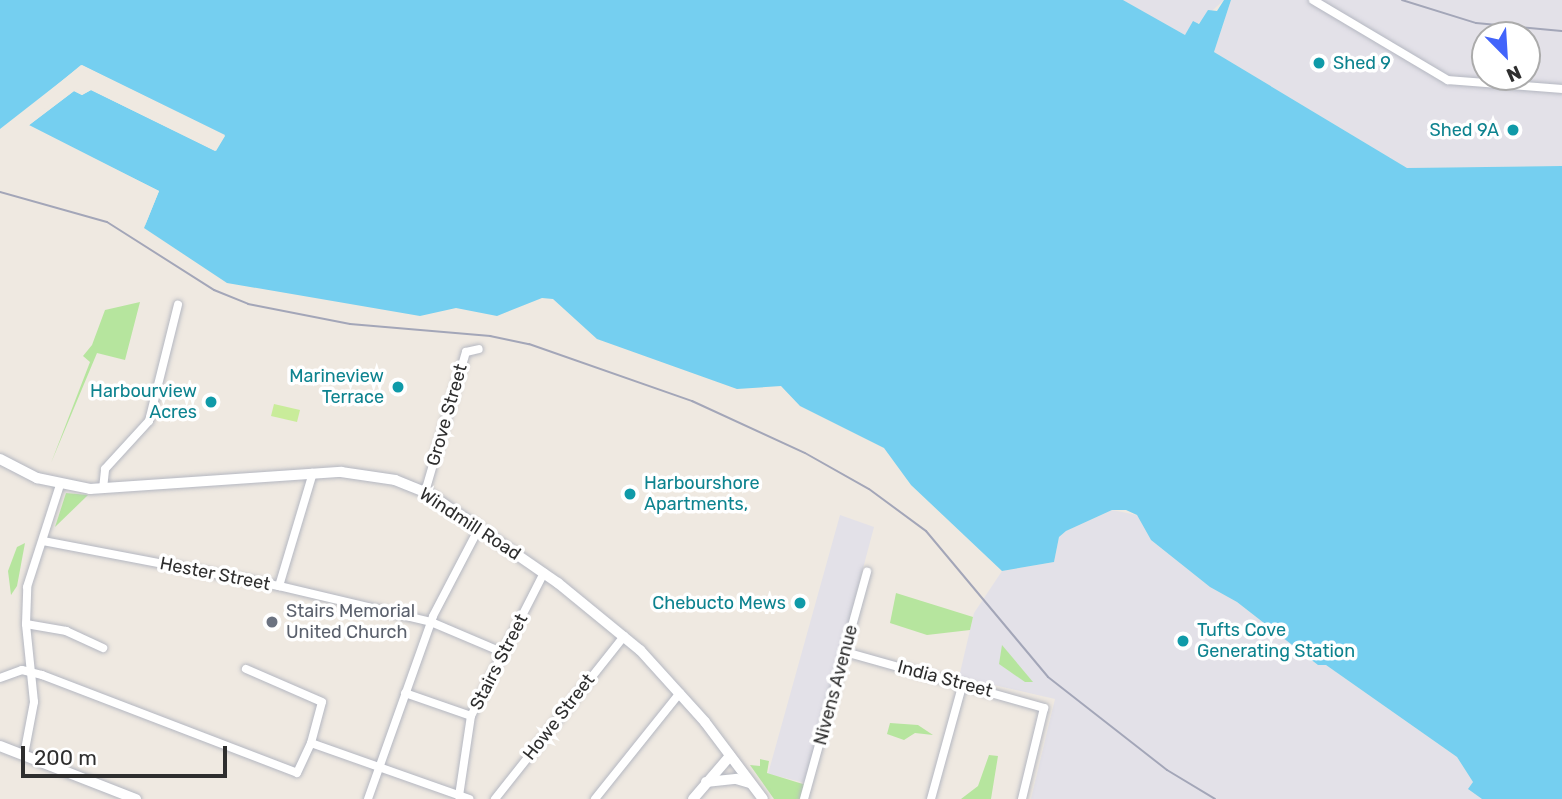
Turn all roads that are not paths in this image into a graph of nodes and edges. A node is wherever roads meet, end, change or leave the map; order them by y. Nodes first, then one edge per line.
1 (1314, 0) edge
2 (1562, 89) edge
3 (178, 304) dead end
4 (479, 349) dead end
5 (0, 459) edge
6 (313, 473) junction
7 (60, 485) junction
8 (103, 489) junction
9 (425, 492) junction
10 (478, 530) junction
11 (43, 541) junction
12 (867, 572) dead end
13 (544, 573) junction
14 (279, 586) junction
15 (431, 622) junction
16 (26, 624) junction
17 (624, 636) junction
18 (103, 648) dead end
19 (845, 652) junction
20 (504, 653) junction
21 (246, 669) dead end
22 (29, 671) junction
23 (0, 678) edge
24 (963, 683) junction
25 (405, 693) junction
26 (680, 693) junction
27 (471, 716) junction
28 (311, 743) junction
29 (0, 746) edge
30 (24, 755) junction
31 (730, 756) junction
32 (379, 768) junction
33 (706, 782) junction
34 (750, 783) junction
35 (459, 796) junction
36 (136, 799) edge
37 (368, 799) edge
38 (468, 799) edge
39 (495, 799) edge
40 (595, 799) edge
41 (693, 799) edge
42 (763, 799) edge
43 (804, 799) edge
44 (932, 799) edge
45 (1022, 799) edge

1 - 2 street
3 - 8 street
4 - 9 street, Grove Street
5 - 7 main road, Windmill Road
6 - 8 main road, Windmill Road
6 - 9 main road, Windmill Road
6 - 14 street
7 - 8 main road, Windmill Road
7 - 11 street
9 - 10 main road, Windmill Road
10 - 13 main road, Windmill Road
10 - 15 street
11 - 14 street, Hester Street
11 - 16 street
12 - 19 street, Nivens Avenue
13 - 17 main road, Windmill Road
13 - 20 street, Stairs Street
14 - 15 street, Hester Street
15 - 20 street, Hester Street
15 - 25 street
16 - 18 street
16 - 22 street
17 - 26 main road, Windmill Road
17 - 39 street, Howe Street
19 - 24 street, India Street
19 - 43 street, Nivens Avenue
20 - 27 street, Stairs Street
21 - 28 street
22 - 23 street
22 - 28 street
22 - 30 street
24 - 44 street
24 - 45 street, India Street
25 - 27 street
25 - 32 street
26 - 31 main road, Windmill Road
26 - 40 street
27 - 35 street, Stairs Street
28 - 32 street
29 - 30 main road
30 - 36 main road
31 - 33 main road
31 - 34 main road, Windmill Road
32 - 35 street
32 - 37 street
33 - 34 main road
33 - 41 main road
34 - 42 main road, Windmill Road
35 - 38 street

